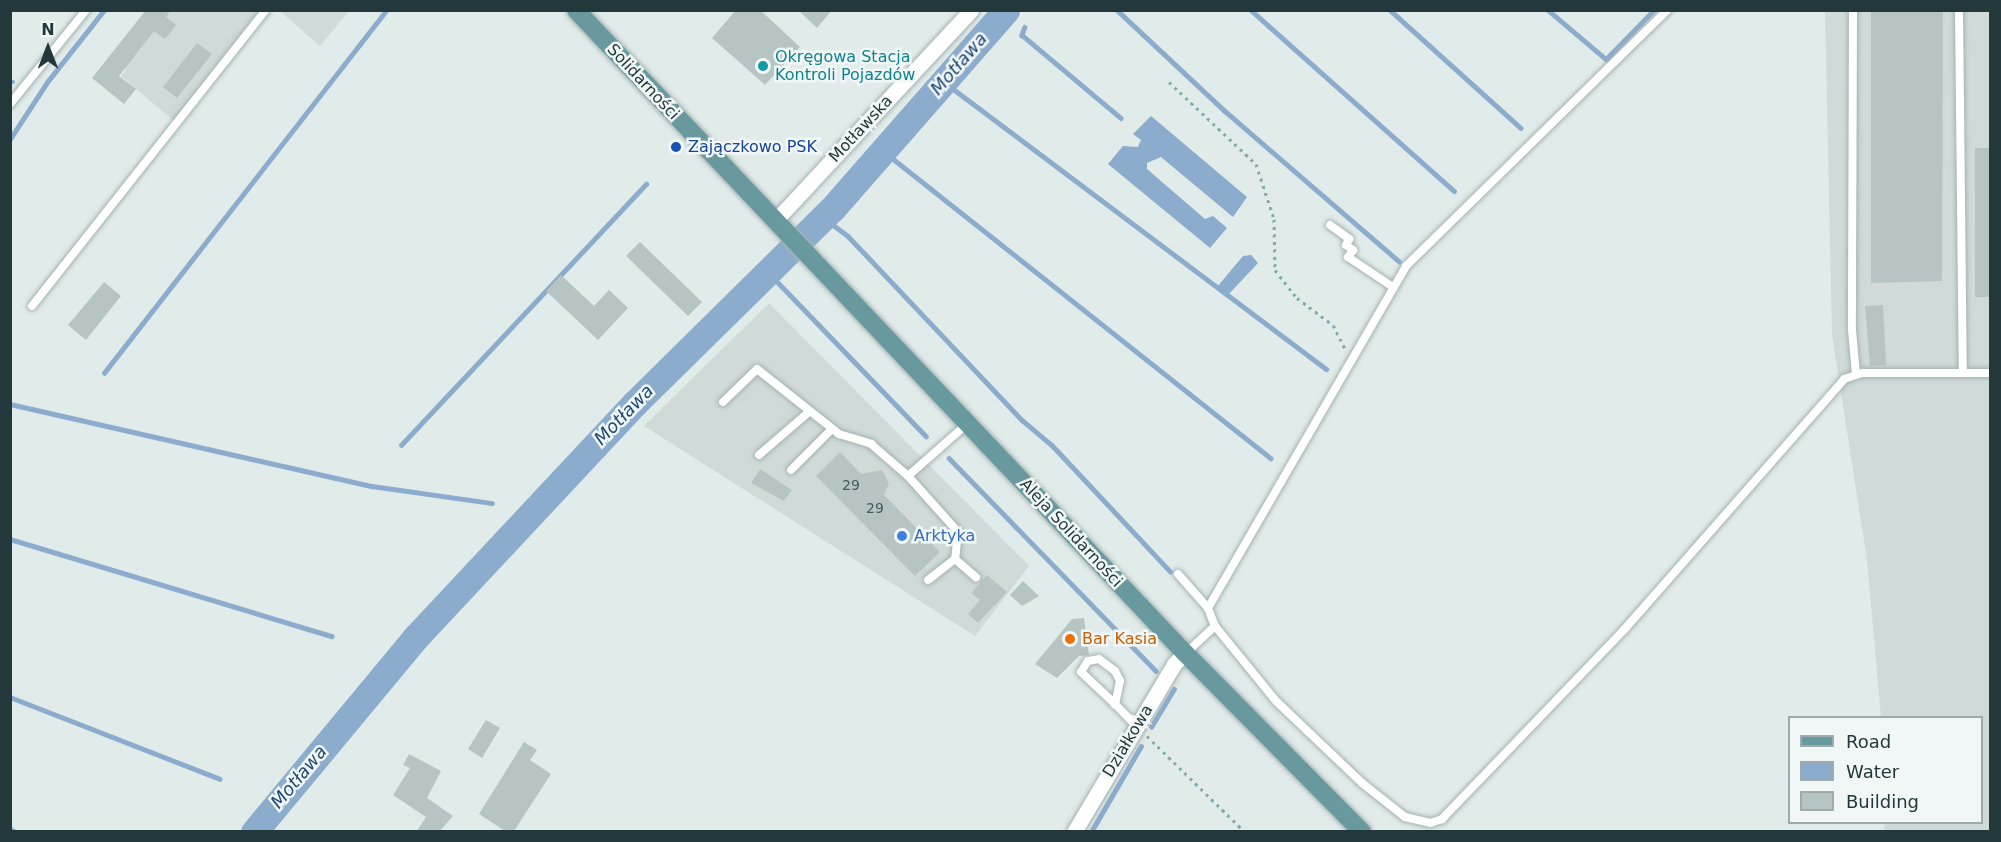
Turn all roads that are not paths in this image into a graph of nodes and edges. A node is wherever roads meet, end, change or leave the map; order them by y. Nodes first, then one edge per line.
1 (86, 10) edge
2 (266, 10) edge
3 (576, 10) edge
4 (971, 10) edge
5 (1667, 10) edge
6 (1852, 10) edge
7 (1959, 10) edge
8 (10, 104) edge
9 (1330, 225) dead end
10 (780, 226) junction
11 (1393, 287) junction
12 (32, 306) dead end
13 (1963, 373) junction
14 (1990, 373) edge
15 (1856, 374) junction
16 (723, 402) dead end
17 (810, 411) junction
18 (968, 424) junction
19 (832, 429) junction
20 (759, 455) dead end
21 (791, 470) dead end
22 (908, 476) junction
23 (955, 560) junction
24 (1178, 574) dead end
25 (976, 578) dead end
26 (928, 580) dead end
27 (1208, 608) junction
28 (1215, 626) junction
29 (1185, 653) junction
30 (1115, 704) junction
31 (1137, 727) junction
32 (1074, 831) edge
33 (1362, 831) edge

1 - 8 lane
2 - 12 lane
3 - 10 main road, Solidarności
4 - 10 street, Motławska
5 - 11 lane
6 - 15 lane
7 - 13 lane
9 - 11 lane
10 - 18 main road, Aleja Solidarności
11 - 27 lane
13 - 14 lane
13 - 15 lane
15 - 28 lane
16 - 17 lane
17 - 19 lane
17 - 20 lane
18 - 22 lane
18 - 29 main road, Aleja Solidarności
19 - 21 lane
19 - 22 lane
22 - 23 lane
23 - 25 lane
23 - 26 lane
24 - 27 lane
27 - 28 lane
28 - 29 lane
29 - 31 street, Działkowa
29 - 33 main road, Aleja Solidarności
30 - 30 lane
30 - 31 lane
31 - 32 street, Działkowa

